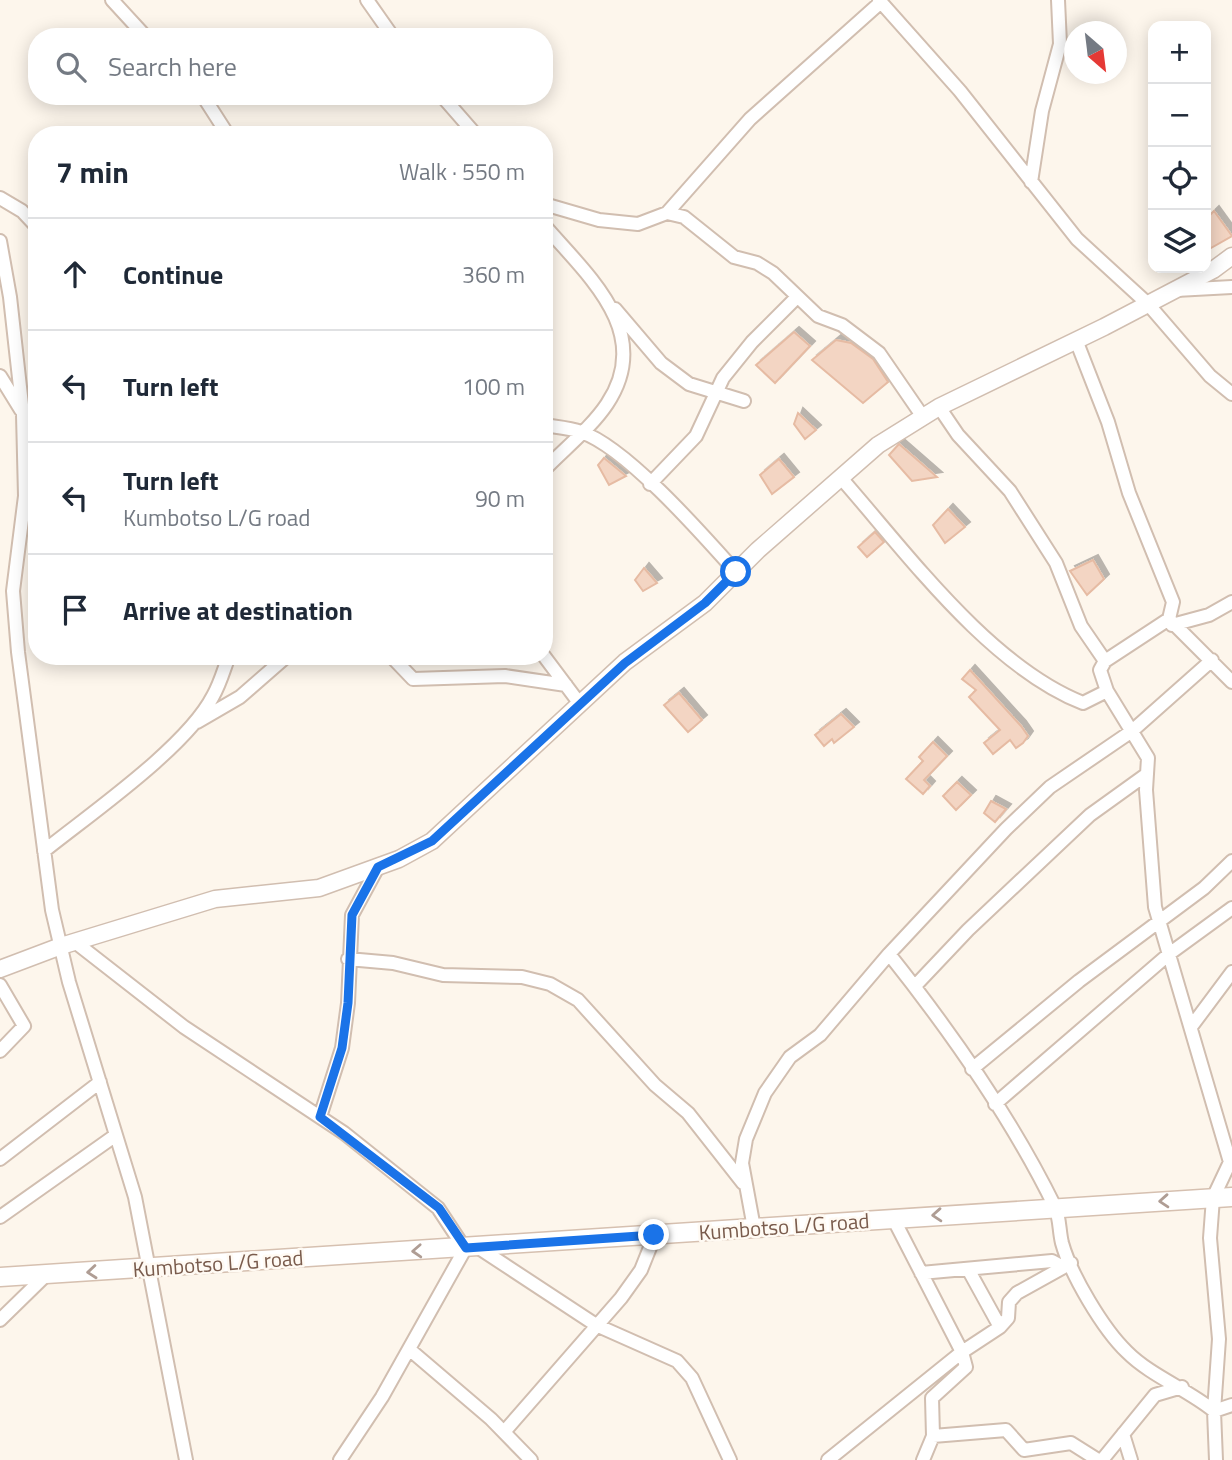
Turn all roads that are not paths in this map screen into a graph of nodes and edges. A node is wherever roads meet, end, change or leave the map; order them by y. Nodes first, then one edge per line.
1 (112, 0) edge
2 (367, 0) edge
3 (1058, 0) edge
4 (880, 1) edge
5 (138, 28) edge
6 (387, 28) edge
7 (209, 105) edge
8 (450, 105) edge
9 (222, 126) edge
10 (468, 126) edge
11 (1031, 182) junction
12 (0, 198) edge
13 (553, 207) edge
14 (667, 213) junction
15 (28, 217) edge
16 (553, 236) edge
17 (0, 241) edge
18 (1232, 256) edge
19 (1232, 288) edge
20 (1174, 290) junction
21 (797, 297) junction
22 (1148, 304) junction
23 (612, 305) junction
24 (1076, 340) junction
25 (0, 376) edge
26 (714, 393) junction
27 (1232, 394) edge
28 (744, 401) dead end
29 (939, 407) junction
30 (23, 414) junction
31 (923, 417) junction
32 (553, 427) edge
33 (581, 432) junction
34 (553, 461) edge
35 (841, 478) junction
36 (650, 484) junction
37 (736, 572) junction
38 (7, 590) edge
39 (1232, 602) edge
40 (1170, 622) junction
41 (1212, 660) junction
42 (1105, 661) junction
43 (225, 665) edge
44 (277, 665) edge
45 (400, 665) edge
46 (551, 665) edge
47 (1232, 682) edge
48 (566, 685) junction
49 (1107, 691) junction
50 (580, 704) junction
51 (192, 724) junction
52 (1132, 731) junction
53 (1147, 774) junction
54 (44, 851) junction
55 (1232, 861) edge
56 (378, 867) junction
57 (1232, 908) edge
58 (1159, 921) junction
59 (68, 944) junction
60 (889, 954) junction
61 (1169, 954) junction
62 (348, 959) junction
63 (0, 969) edge
64 (1232, 972) edge
65 (0, 985) edge
66 (915, 986) junction
67 (1191, 1027) junction
68 (0, 1051) edge
69 (972, 1069) junction
70 (100, 1082) junction
71 (995, 1104) junction
72 (320, 1117) junction
73 (116, 1135) junction
74 (0, 1159) edge
75 (745, 1186) junction
76 (1232, 1197) edge
77 (1213, 1198) junction
78 (1056, 1210) junction
79 (0, 1217) edge
80 (893, 1218) junction
81 (754, 1228) junction
82 (654, 1235) junction
83 (472, 1248) junction
84 (1067, 1265) junction
85 (149, 1267) junction
86 (968, 1269) junction
87 (921, 1273) junction
88 (45, 1276) junction
89 (0, 1277) edge
90 (0, 1320) edge
91 (596, 1325) junction
92 (1000, 1327) junction
93 (409, 1349) junction
94 (962, 1352) junction
95 (1182, 1387) junction
96 (1232, 1405) edge
97 (1214, 1411) junction
98 (504, 1432) junction
99 (1123, 1434) junction
100 (933, 1436) junction
101 (186, 1460) edge
102 (340, 1460) edge
103 (531, 1460) edge
104 (730, 1460) edge
105 (828, 1460) edge
106 (923, 1460) edge
107 (1100, 1460) edge
108 (1131, 1460) edge
109 (1216, 1460) edge

1 - 5 street
2 - 6 street
3 - 11 street
4 - 11 street
4 - 14 street
7 - 9 street
8 - 10 street
11 - 22 street
12 - 15 street
13 - 14 street
14 - 21 street
16 - 23 street
17 - 30 street
18 - 20 street
19 - 20 street
20 - 22 street
21 - 26 street
21 - 31 street
22 - 24 street
22 - 27 street
23 - 26 street
23 - 33 street
24 - 29 street
24 - 40 street
25 - 30 street
26 - 28 street
26 - 36 street
29 - 31 street
29 - 42 street
30 - 38 street
31 - 35 street
32 - 33 street
33 - 34 street
33 - 36 street
35 - 37 street
35 - 49 street
36 - 37 street
37 - 50 street
38 - 54 street
39 - 40 street
40 - 41 street
40 - 42 street
41 - 47 street
41 - 52 street
42 - 49 street
43 - 51 street
44 - 51 street
45 - 48 street
46 - 48 street
48 - 50 street
49 - 52 street
50 - 56 street
51 - 54 street
52 - 53 street
52 - 60 street
53 - 58 street
53 - 66 street
54 - 59 street
55 - 58 street
56 - 59 street
56 - 62 street
57 - 61 street
58 - 61 street
58 - 69 street
59 - 63 street
59 - 70 street
59 - 72 street
60 - 66 street
60 - 75 street
61 - 67 street
61 - 71 street
62 - 72 street
62 - 75 street
64 - 67 street
65 - 68 street
66 - 69 street
67 - 77 street
69 - 71 street
70 - 73 street
70 - 74 street
71 - 78 street
72 - 83 street
73 - 79 street
73 - 85 street
75 - 81 street
76 - 77 main road, Kumbotso L/G road
77 -> 78 main road, Kumbotso L/G road
77 - 97 street
78 -> 80 main road, Kumbotso L/G road
78 - 84 street
80 - 81 main road, Kumbotso L/G road
80 - 87 street
81 - 82 main road, Kumbotso L/G road
82 - 83 main road, Kumbotso L/G road
82 - 91 street
83 -> 85 main road, Kumbotso L/G road
83 - 91 street
83 - 93 street
84 - 86 street
84 - 92 street
84 - 95 street
85 -> 88 main road, Kumbotso L/G road
85 - 101 street
86 - 87 street
86 - 92 street
87 - 94 street
88 - 89 main road, Kumbotso L/G road
88 - 90 street
91 - 98 street
91 - 104 street
92 - 94 street
93 - 98 street
93 - 102 street
94 - 100 street
94 - 105 street
95 - 97 street
95 - 99 street
96 - 97 street
97 - 109 street
98 - 103 street
99 - 107 street
99 - 108 street
100 - 106 street
100 - 107 street

